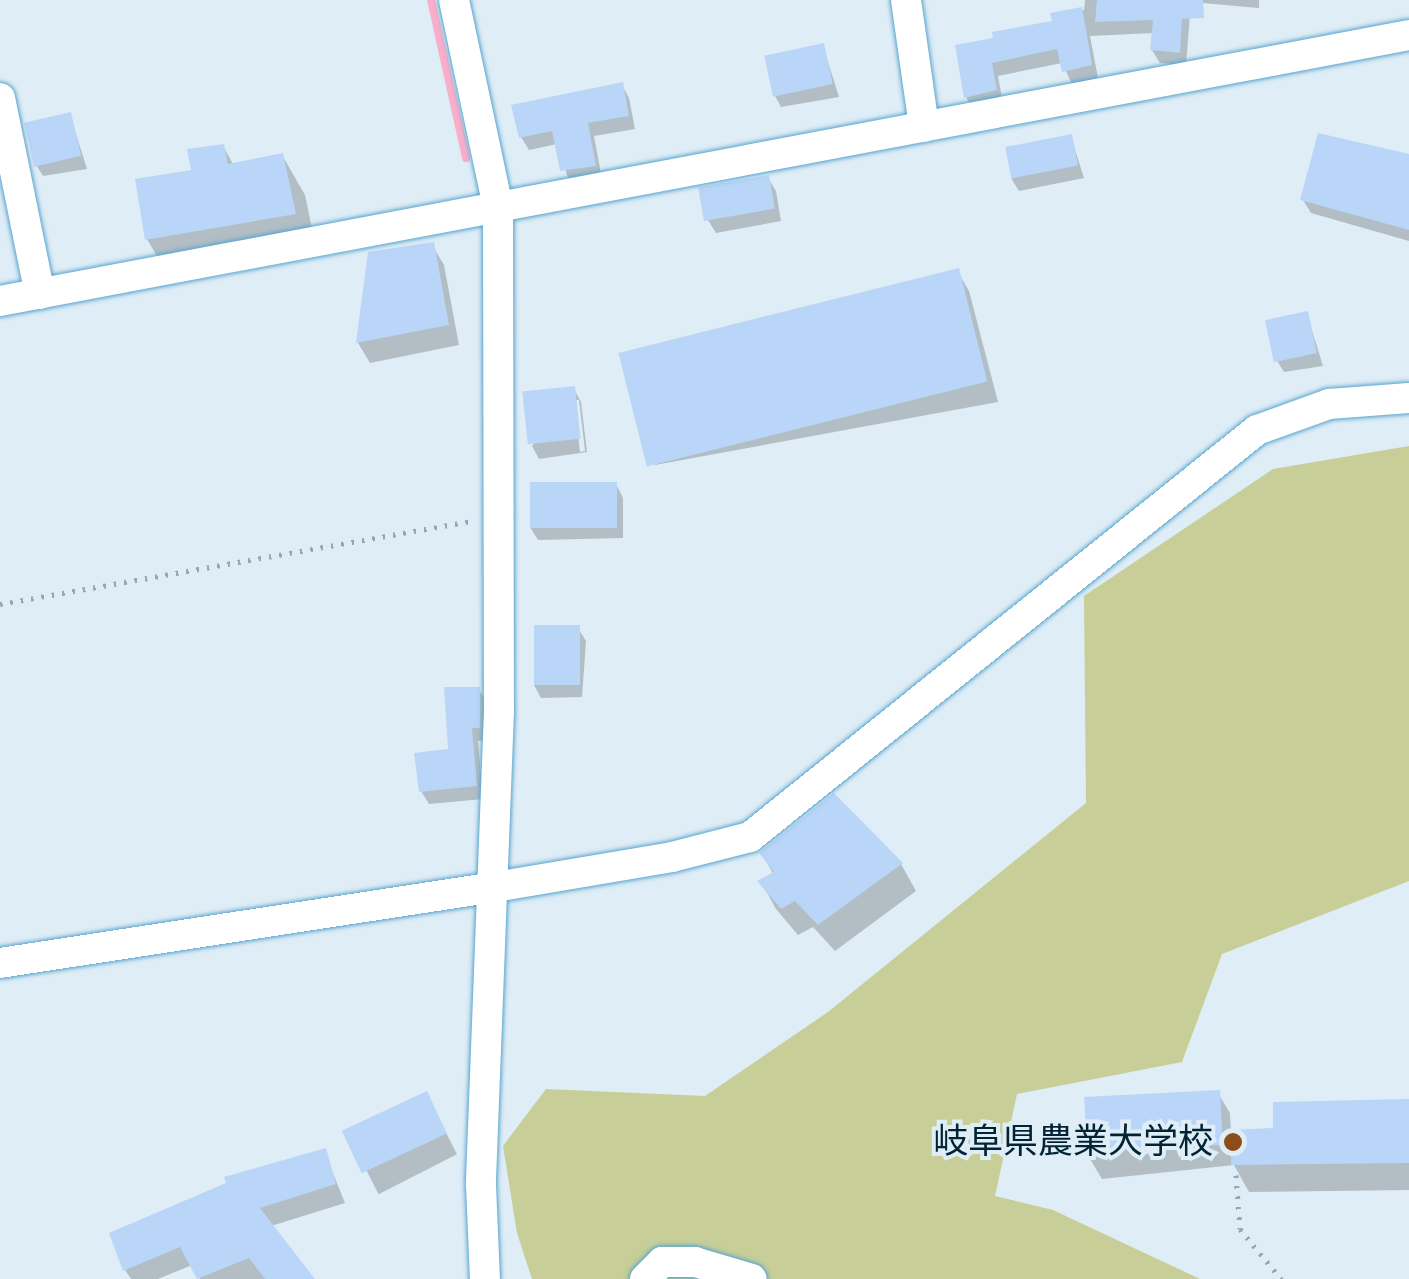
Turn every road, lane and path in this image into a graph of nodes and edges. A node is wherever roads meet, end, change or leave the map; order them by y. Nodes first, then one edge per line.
1 (454, 0) edge
2 (906, 0) edge
3 (1409, 36) edge
4 (0, 98) edge
5 (924, 127) junction
6 (498, 207) junction
7 (40, 294) junction
8 (0, 301) edge
9 (1409, 398) edge
10 (498, 516) junction
11 (0, 604) edge
12 (495, 887) junction
13 (0, 963) edge
14 (1236, 1175) dead end
15 (485, 1279) edge
16 (645, 1279) edge
17 (752, 1279) edge
18 (1281, 1279) edge

1 - 6 street
2 - 5 street
3 - 5 street
4 - 7 street
5 - 6 street
6 - 7 street
6 - 10 street
7 - 8 street
9 - 12 street
10 - 11 path
10 - 12 street
12 - 13 street
12 - 15 street
14 - 18 path
16 - 17 street

